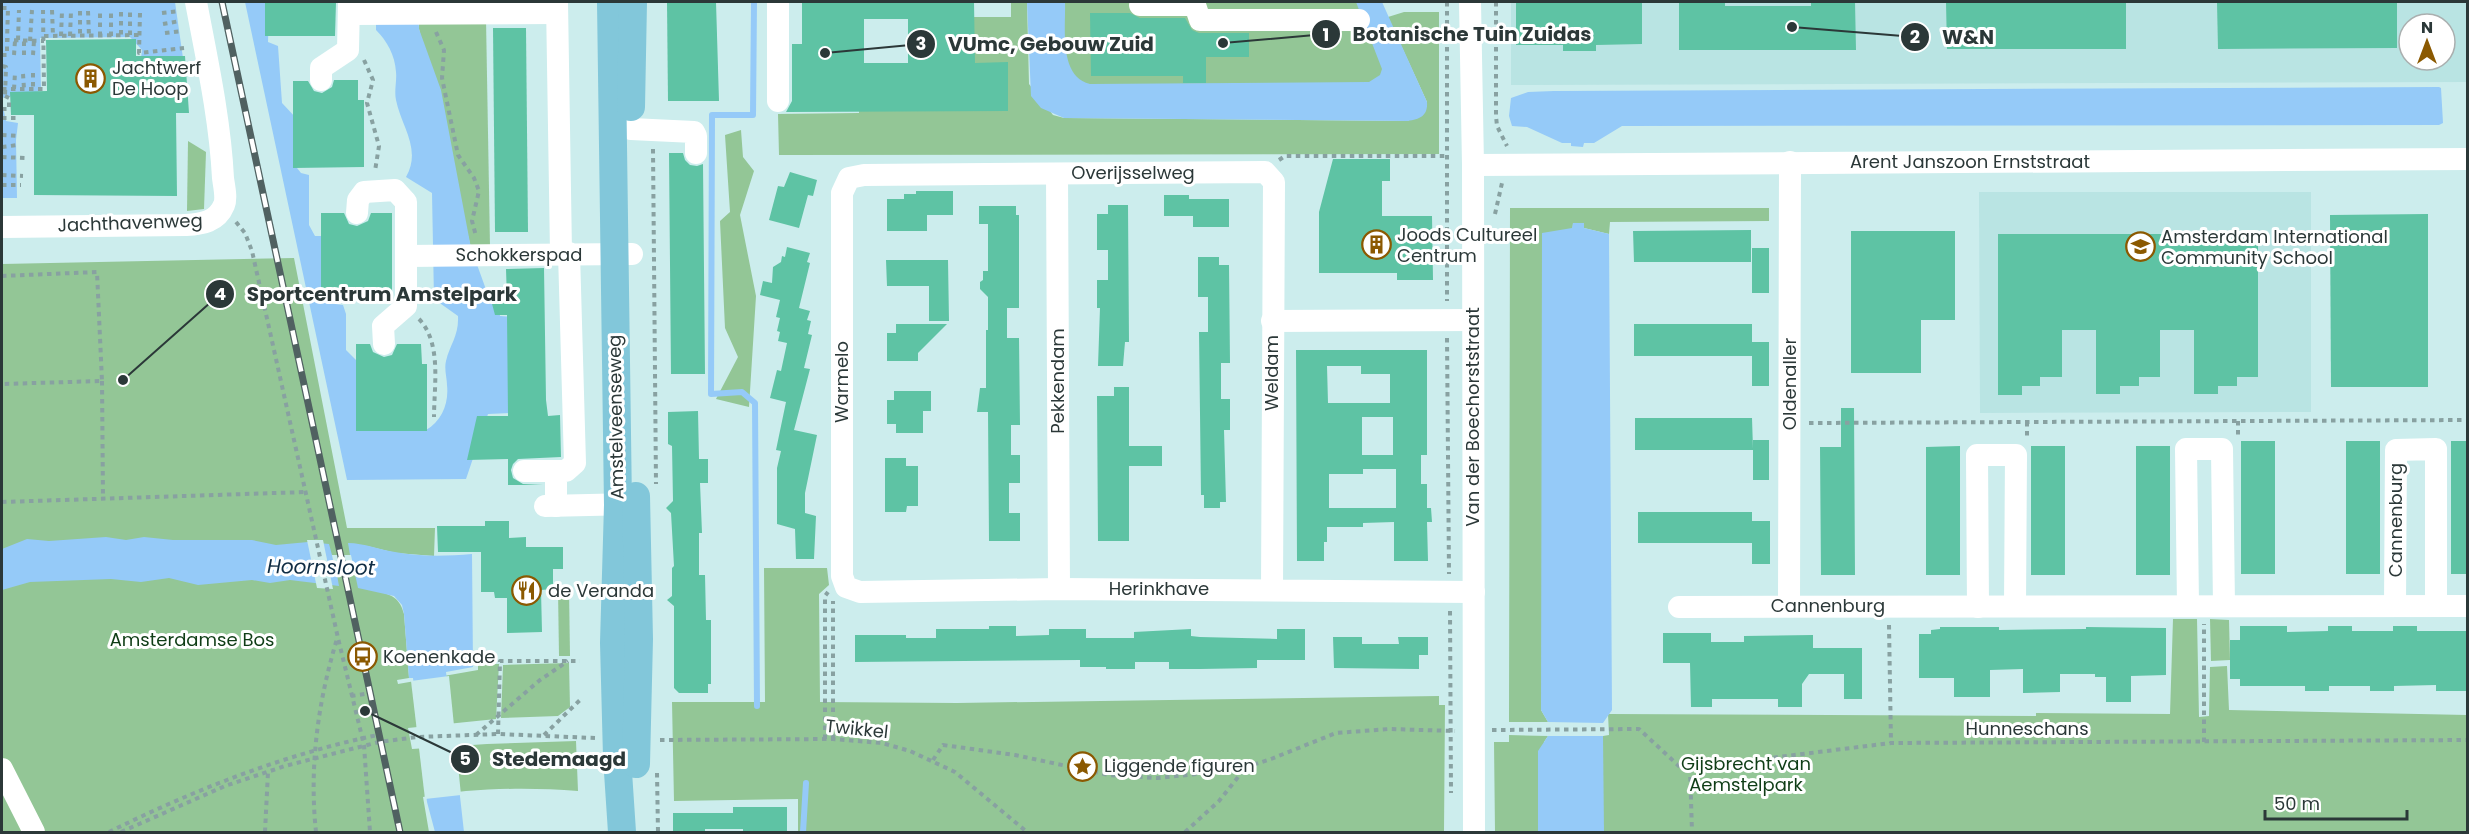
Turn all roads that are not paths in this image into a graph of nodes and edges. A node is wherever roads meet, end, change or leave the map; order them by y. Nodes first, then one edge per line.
1 (611, 2) edge
2 (633, 2) edge
3 (778, 2) edge
4 (1470, 2) edge
5 (1140, 5) dead end
6 (188, 6) edge
7 (557, 7) edge
8 (356, 10) edge
9 (1359, 20) dead end
10 (321, 80) dead end
11 (778, 101) dead end
12 (642, 129) junction
13 (696, 153) dead end
14 (2468, 159) edge
15 (1790, 162) junction
16 (1473, 165) junction
17 (1057, 174) junction
18 (849, 178) joint
19 (357, 213) dead end
20 (2, 227) edge
21 (565, 253) junction
22 (623, 255) junction
23 (406, 256) junction
24 (1473, 320) junction
25 (1272, 321) junction
26 (384, 344) dead end
27 (524, 471) dead end
28 (556, 471) junction
29 (636, 501) junction
30 (844, 577) joint
31 (1059, 589) junction
32 (1272, 590) junction
33 (1474, 592) junction
34 (1789, 606) junction
35 (2016, 606) junction
36 (2205, 606) junction
37 (2395, 606) junction
38 (2436, 606) junction
39 (2468, 606) edge
40 (1679, 607) dead end
41 (1977, 607) junction
42 (2, 769) edge
43 (34, 832) edge
44 (622, 832) edge
45 (634, 832) edge
46 (1474, 832) edge

1 - 22 main road, Amstelveenseweg
2 - 12 main road, Amstelveenseweg
3 - 11 street
4 - 16 street, Van der Boechorststraat
5 - 9 street
6 - 20 street, Jachthavenweg
7 - 8 street
7 - 21 street
8 - 10 street
12 - 13 street
12 - 22 main road, Amstelveenseweg
14 - 15 street, Arent Janszoon Ernststraat
15 - 16 street, Arent Janszoon Ernststraat
15 - 34 street, Oldenaller
16 - 24 street, Van der Boechorststraat
17 - 18 street, Overijsselweg
17 - 25 street, Overijsselweg
17 - 31 street, Pekkendam
18 - 30 street, Warmelo
19 - 23 street
21 - 22 street, Schokkerspad
21 - 23 street, Schokkerspad
21 - 28 street
22 - 29 main road, Amstelveenseweg
23 - 26 street
24 - 25 street, Weldam
24 - 33 street, Van der Boechorststraat
25 - 32 street, Weldam
27 - 28 street
28 - 29 street
29 - 44 main road, Amstelveenseweg
29 - 45 main road, Amstelveenseweg
30 - 31 street, Herinkhave
31 - 32 street, Herinkhave
32 - 33 street, Herinkhave
33 - 46 street, Van der Boechorststraat
34 - 40 street, Cannenburg
34 - 41 street, Cannenburg
35 - 36 street, Cannenburg
35 - 41 street, Cannenburg
35 - 41 street
36 - 36 street
36 - 37 street, Cannenburg
37 - 38 street, Cannenburg
37 - 38 street, Cannenburg
38 - 39 street, Cannenburg
42 - 43 street

